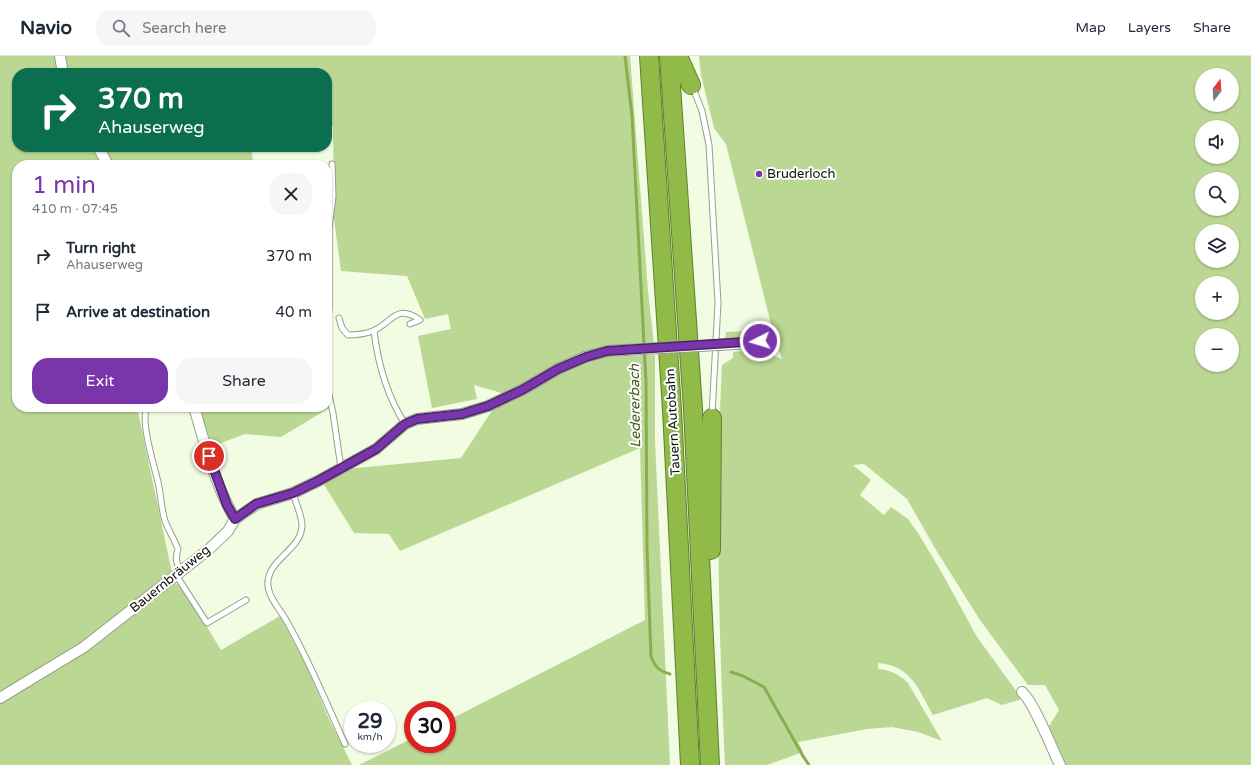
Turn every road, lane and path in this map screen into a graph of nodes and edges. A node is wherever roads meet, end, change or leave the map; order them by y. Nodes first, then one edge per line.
1 (60, 56) edge
2 (649, 56) edge
3 (669, 56) edge
4 (678, 56) edge
5 (62, 68) edge
6 (691, 85) joint
7 (332, 164) dead end
8 (332, 204) edge
9 (339, 318) dead end
10 (410, 324) dead end
11 (374, 331) junction
12 (772, 340) dead end
13 (332, 408) edge
14 (146, 412) edge
15 (196, 412) edge
16 (712, 418) joint
17 (405, 424) junction
18 (341, 468) junction
19 (293, 493) junction
20 (235, 519) junction
21 (178, 573) junction
22 (246, 600) dead end
23 (704, 634) junction
24 (1022, 692) dead end
25 (0, 698) edge
26 (344, 742) edge
27 (690, 765) edge
28 (710, 765) edge
29 (1060, 765) edge

1 - 5 street
2 - 27 highway, Tauern Autobahn
3 - 23 highway, Tauern Autobahn
4 - 6 highway
6 - 16 lane
7 - 8 lane
9 - 11 lane
10 - 11 lane
11 - 17 lane
12 - 17 street, Bauernbräuweg, bridge
13 - 18 lane
14 - 21 lane
15 - 20 street
16 - 23 highway
17 - 18 street, Bauernbräuweg
18 - 19 street, Bauernbräuweg
19 - 20 street, Bauernbräuweg
19 - 26 lane
20 - 21 street, Bauernbräuweg
21 - 22 lane
21 - 25 street, Bauernbräuweg
23 - 28 highway, Tauern Autobahn
24 - 29 street

